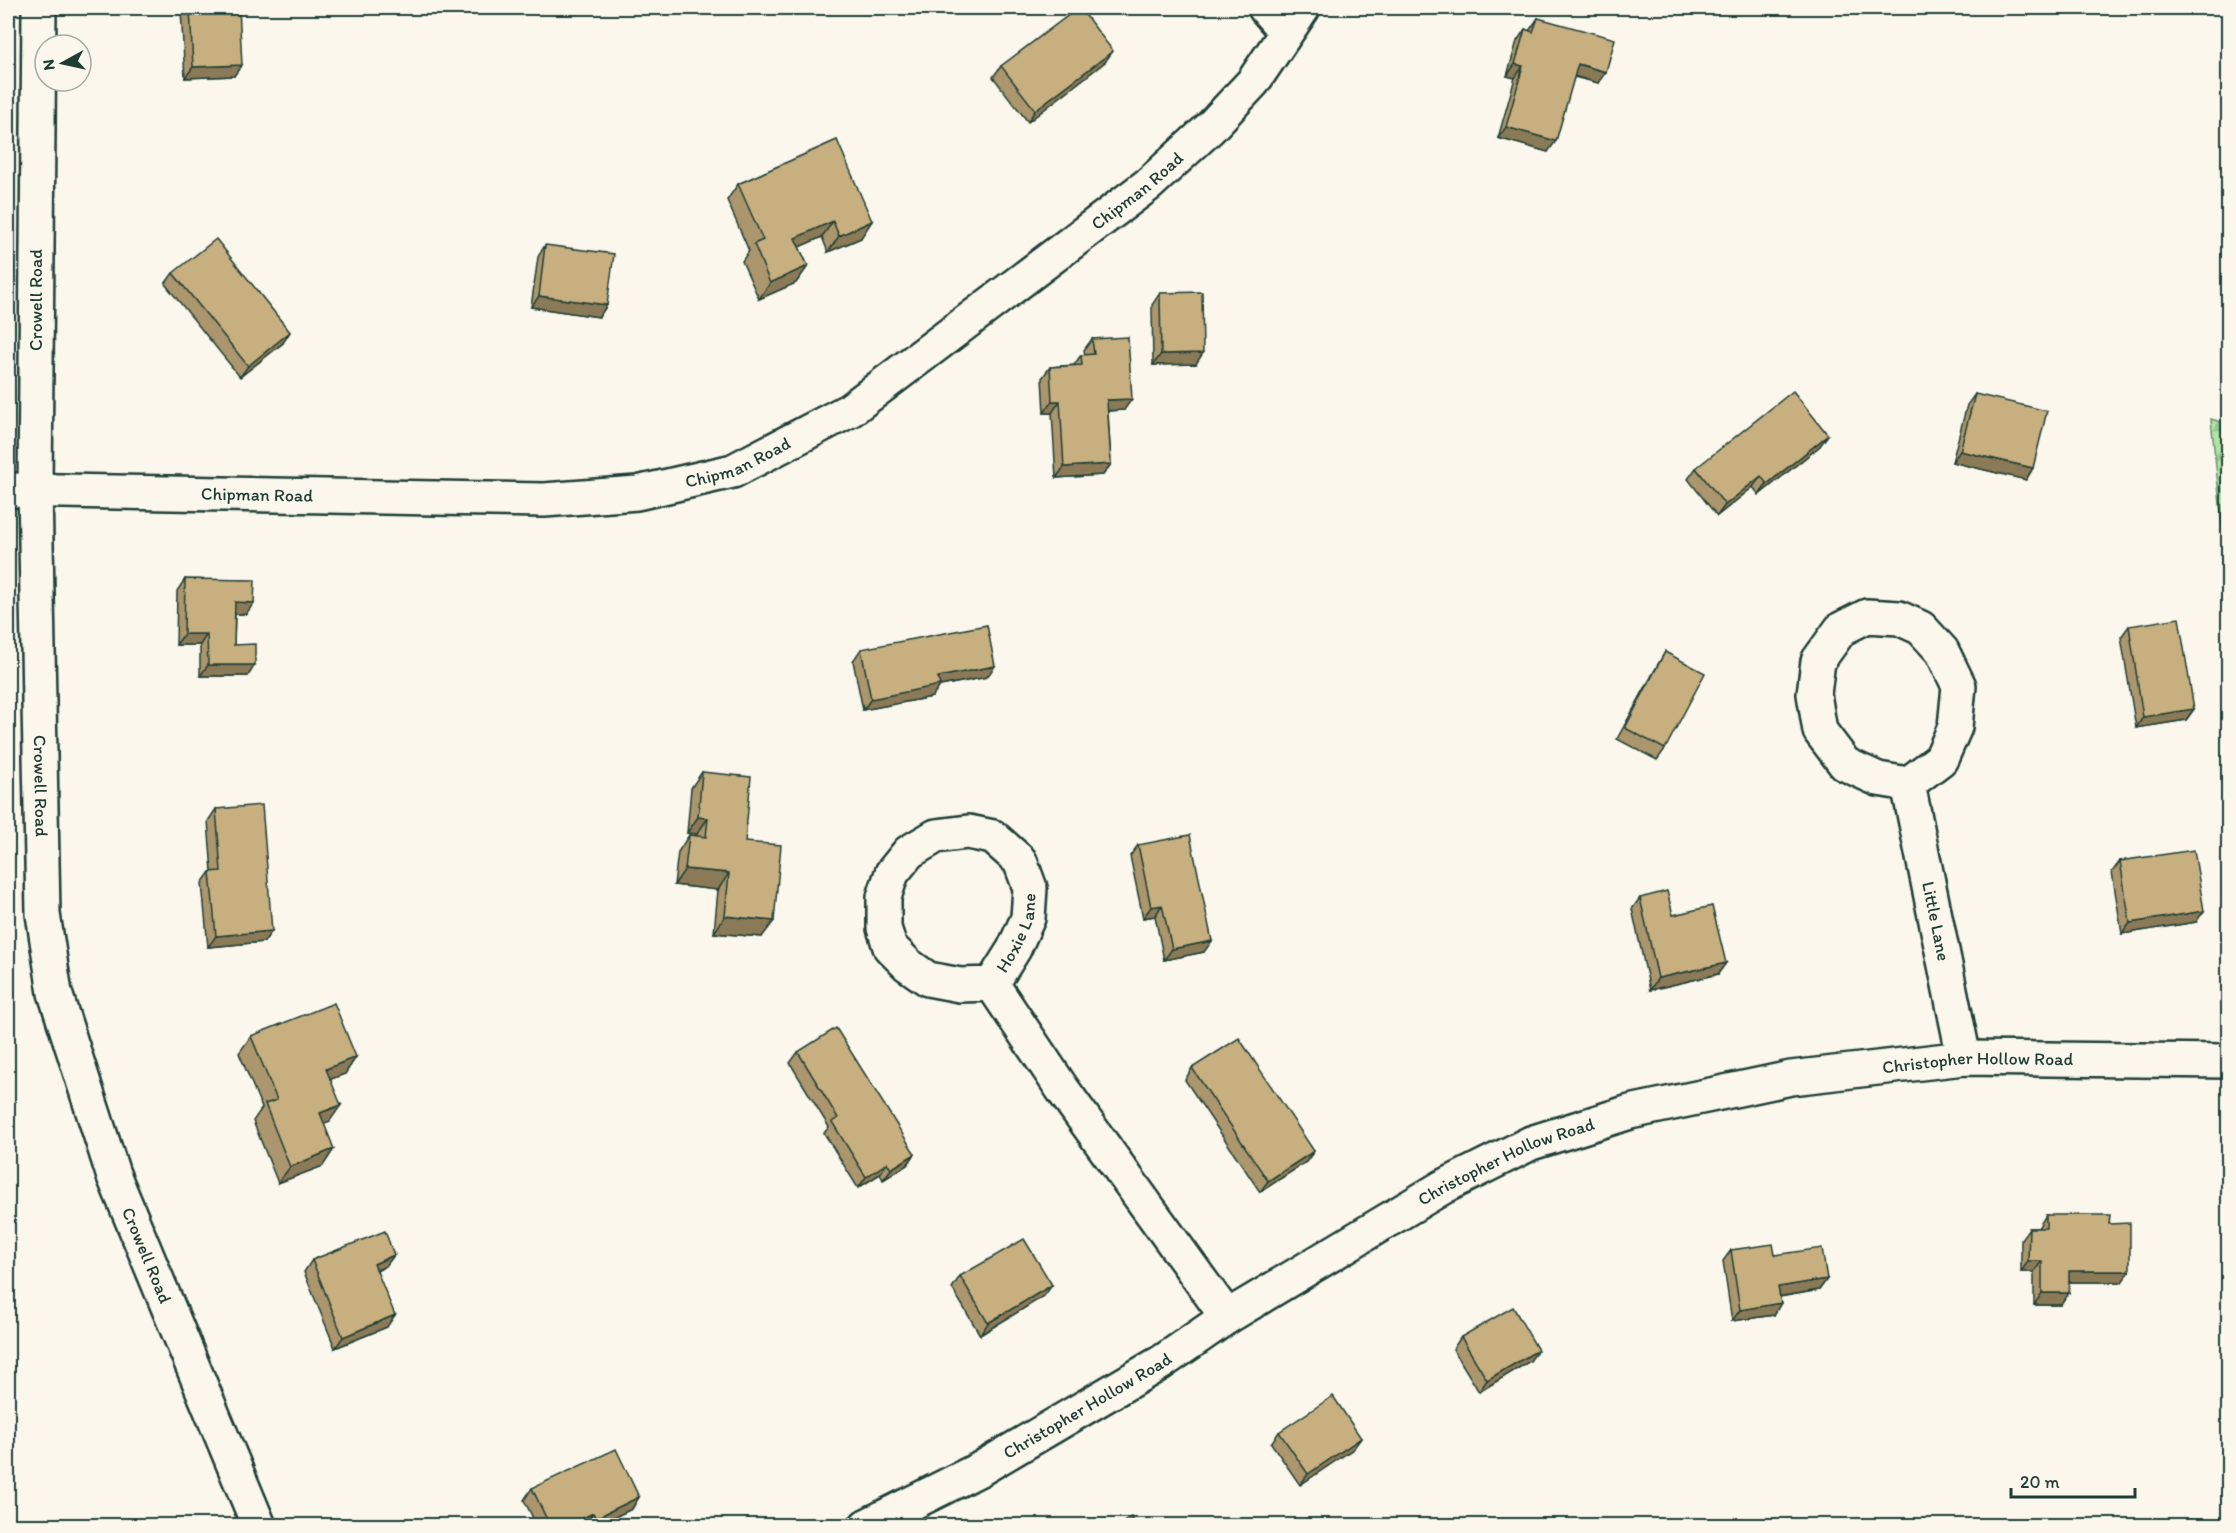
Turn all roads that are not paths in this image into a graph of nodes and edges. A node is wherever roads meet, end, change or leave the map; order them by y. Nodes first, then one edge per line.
1 (39, 8) edge
2 (1265, 8) edge
3 (1295, 20) edge
4 (21, 490) edge
5 (1908, 784) junction
6 (992, 984) junction
7 (1964, 1058) junction
8 (2229, 1061) edge
9 (1227, 1317) junction
10 (259, 1526) edge
11 (866, 1526) edge

1 - 4 street, Crowell Road
2 - 3 street
3 - 4 street, Chipman Road
4 - 10 street, Crowell Road
5 - 5 street
5 - 7 street, Little Lane
6 - 6 street, Hoxie Lane
6 - 9 street, Hoxie Lane
7 - 8 street, Christopher Hollow Road
7 - 9 street, Christopher Hollow Road
9 - 11 street, Christopher Hollow Road

